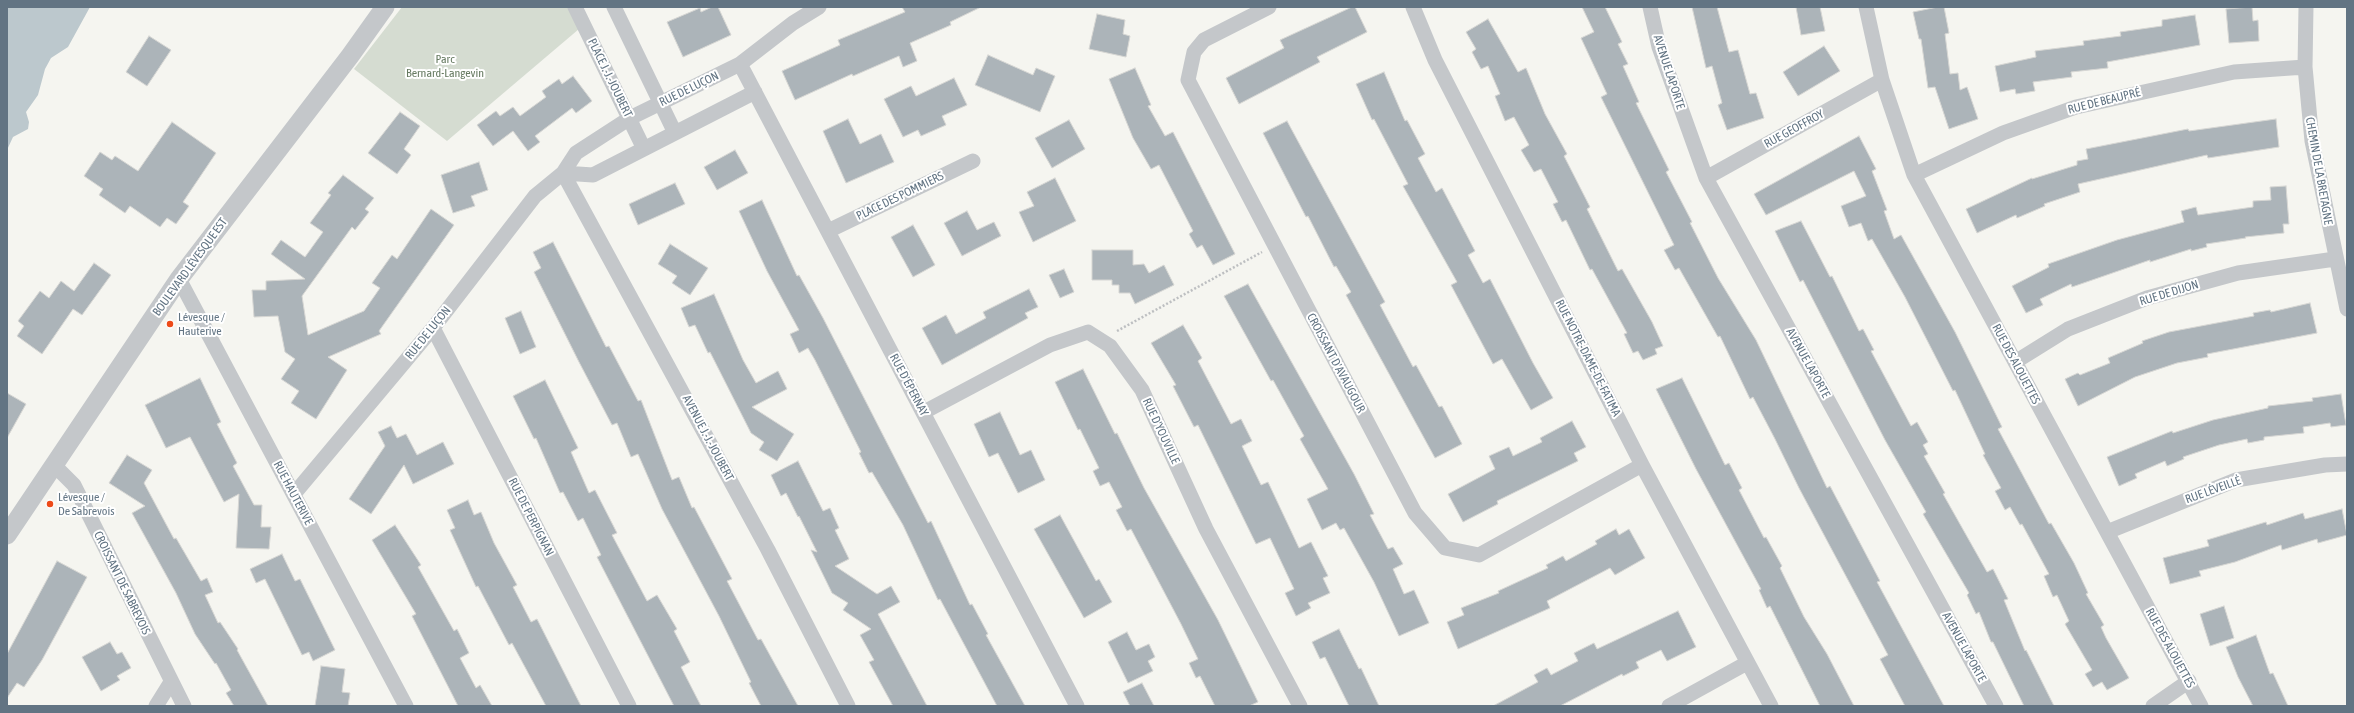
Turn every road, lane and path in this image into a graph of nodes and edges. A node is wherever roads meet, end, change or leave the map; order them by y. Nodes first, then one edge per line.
1 (385, 7) edge
2 (575, 7) edge
3 (614, 7) edge
4 (819, 7) edge
5 (1269, 7) edge
6 (1413, 7) edge
7 (1650, 7) edge
8 (1866, 7) edge
9 (2306, 7) edge
10 (740, 64) junction
11 (2305, 67) junction
12 (1882, 80) junction
13 (756, 92) junction
14 (660, 102) junction
15 (630, 118) junction
16 (675, 133) junction
17 (644, 148) junction
18 (973, 161) dead end
19 (563, 173) junction
20 (1914, 175) junction
21 (1706, 178) junction
22 (828, 231) junction
23 (1275, 246) junction
24 (2335, 259) junction
25 (179, 279) junction
26 (2347, 309) edge
27 (433, 328) junction
28 (1110, 346) junction
29 (2015, 362) junction
30 (924, 412) junction
31 (2347, 464) edge
32 (54, 465) junction
33 (1642, 465) junction
34 (294, 494) junction
35 (2106, 532) junction
36 (7, 535) edge
37 (1747, 663) junction
38 (171, 682) junction
39 (2189, 682) junction
40 (156, 706) edge
41 (184, 706) edge
42 (406, 706) edge
43 (629, 706) edge
44 (848, 706) edge
45 (1077, 706) edge
46 (1300, 706) edge
47 (1668, 706) edge
48 (1770, 706) edge
49 (1996, 706) edge
50 (2153, 706) edge
51 (2201, 706) edge

1 - 25 street, BOULEVARD LÉVESQUE EST
2 - 15 street, PLACE J.-J.-JOUBERT
3 - 14 street
4 - 10 street, RUE DE LUÇON
5 - 23 street, CROISSANT D'AVAUGOUR
6 - 33 street, RUE NOTRE-DAME-DE-FATIMA
7 - 21 street, AVENUE LAPORTE
8 - 12 street, RUE DES ALOUETTES
9 - 11 street, CHEMIN DE LA BRETAGNE
10 - 13 street, RUE D'ÉPERNAY
10 - 14 street, RUE DE LUÇON
11 - 20 street, RUE DE BEAUPRÉ
11 - 24 street, CHEMIN DE LA BRETAGNE
12 - 20 street, RUE DES ALOUETTES
12 - 21 street, RUE GEOFFROY
13 - 16 street
13 - 22 street, RUE D'ÉPERNAY
14 - 15 street, RUE DE LUÇON
14 - 16 street
15 - 17 street, PLACE J.-J.-JOUBERT
15 - 19 street, RUE DE LUÇON
16 - 17 street
17 - 19 street
18 - 22 street, PLACE DES POMMIERS
19 - 27 street, RUE DE LUÇON
19 - 44 street, AVENUE J.-J.-JOUBERT
20 - 29 street, RUE DES ALOUETTES
21 - 49 street, AVENUE LAPORTE
22 - 30 street, RUE D'ÉPERNAY
23 - 28 path
23 - 33 street, CROISSANT D'AVAUGOUR
24 - 26 street, CHEMIN DE LA BRETAGNE
24 - 29 street, RUE DE DIJON
25 - 32 street, BOULEVARD LÉVESQUE EST
25 - 34 street, RUE HAUTERIVE
27 - 34 street, RUE DE LUÇON
27 - 43 street, RUE DE PERPIGNAN
28 - 30 street, RUE D'YOUVILLE
28 - 46 street, RUE D'YOUVILLE
29 - 35 street, RUE DES ALOUETTES
30 - 45 street, RUE D'ÉPERNAY
31 - 35 street, RUE LÉVEILLÉ
32 - 36 street, BOULEVARD LÉVESQUE EST
32 - 38 street, CROISSANT DE SABREVOIS
33 - 37 street, RUE NOTRE-DAME-DE-FATIMA
34 - 42 street, RUE HAUTERIVE
35 - 39 street, RUE DES ALOUETTES
37 - 47 street
37 - 48 street, RUE NOTRE-DAME-DE-FATIMA
38 - 40 street
38 - 41 street, CROISSANT DE SABREVOIS
39 - 50 street
39 - 51 street, RUE DES ALOUETTES

